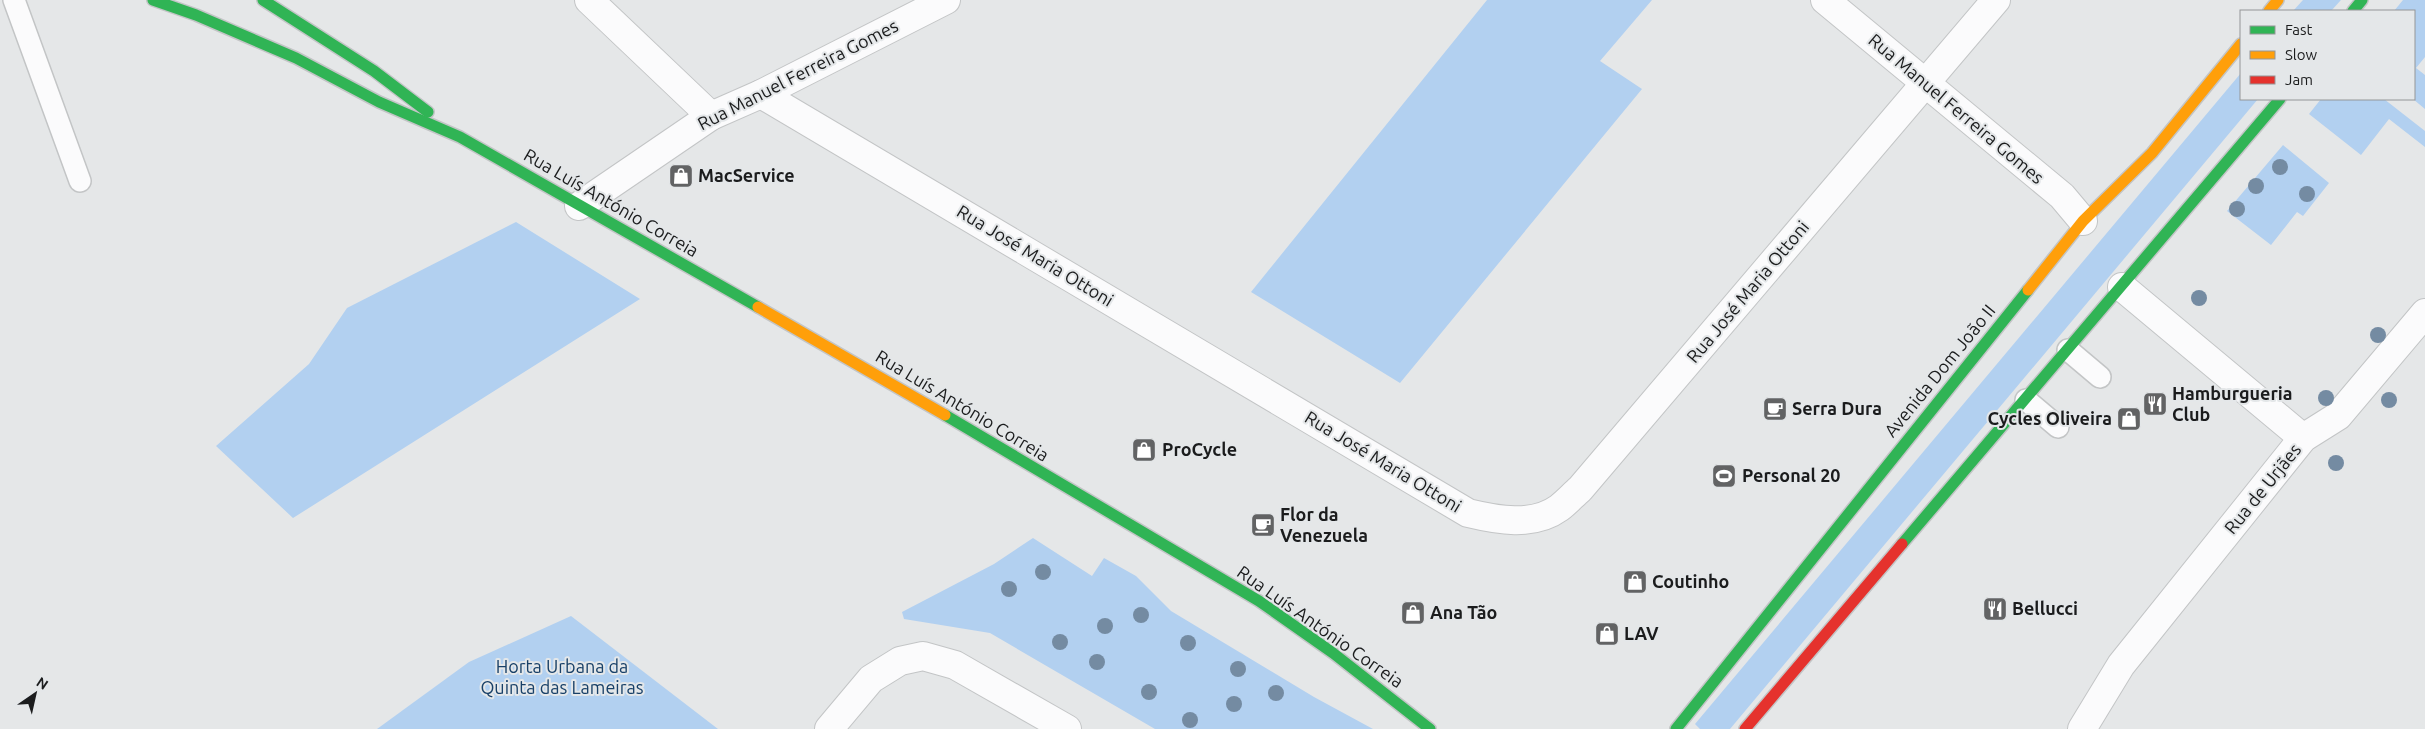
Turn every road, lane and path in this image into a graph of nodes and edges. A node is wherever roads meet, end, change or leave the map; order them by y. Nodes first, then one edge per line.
1 (14, 0) edge
2 (153, 0) edge
3 (263, 0) edge
4 (589, 0) edge
5 (946, 0) edge
6 (1825, 0) edge
7 (1996, 0) edge
8 (2278, 0) edge
9 (2362, 0) edge
10 (2270, 10) edge
11 (2353, 10) edge
12 (2240, 45) edge
13 (1925, 84) junction
14 (762, 94) junction
15 (2279, 100) edge
16 (711, 116) junction
17 (460, 137) junction
18 (80, 180) dead end
19 (579, 206) junction
20 (2083, 221) junction
21 (2122, 287) junction
22 (2425, 313) edge
23 (2068, 350) junction
24 (2100, 376) dead end
25 (2026, 400) junction
26 (2058, 427) dead end
27 (2304, 438) junction
28 (829, 729) edge
29 (1067, 729) edge
30 (1430, 729) edge
31 (1676, 729) edge
32 (1745, 729) edge
33 (2082, 729) edge

1 - 18 lane
2 - 17 main road, Rua Luís António Correia
3 - 17 main road, Rua Luís António Correia
4 - 16 street
5 - 14 street, Rua Manuel Ferreira Gomes
6 - 13 street, Rua Manuel Ferreira Gomes
7 - 13 street, Rua José Maria Ottoni
8 - 10 main road
9 - 11 main road
12 - 20 main road, Avenida Dom João II
13 - 14 street, Rua José Maria Ottoni
13 - 20 street, Rua Manuel Ferreira Gomes
14 - 16 street, Rua Manuel Ferreira Gomes
15 - 21 main road
16 - 19 street, Rua Manuel Ferreira Gomes
17 - 19 main road, Rua Luís António Correia
19 - 30 main road, Rua Luís António Correia
20 - 31 main road, Avenida Dom João II
21 - 23 main road
21 - 27 street, Rua de Urjães
22 - 27 street
23 - 24 lane
23 - 25 main road
25 - 26 lane
25 - 32 main road
27 - 33 street, Rua de Urjães
28 - 29 street

